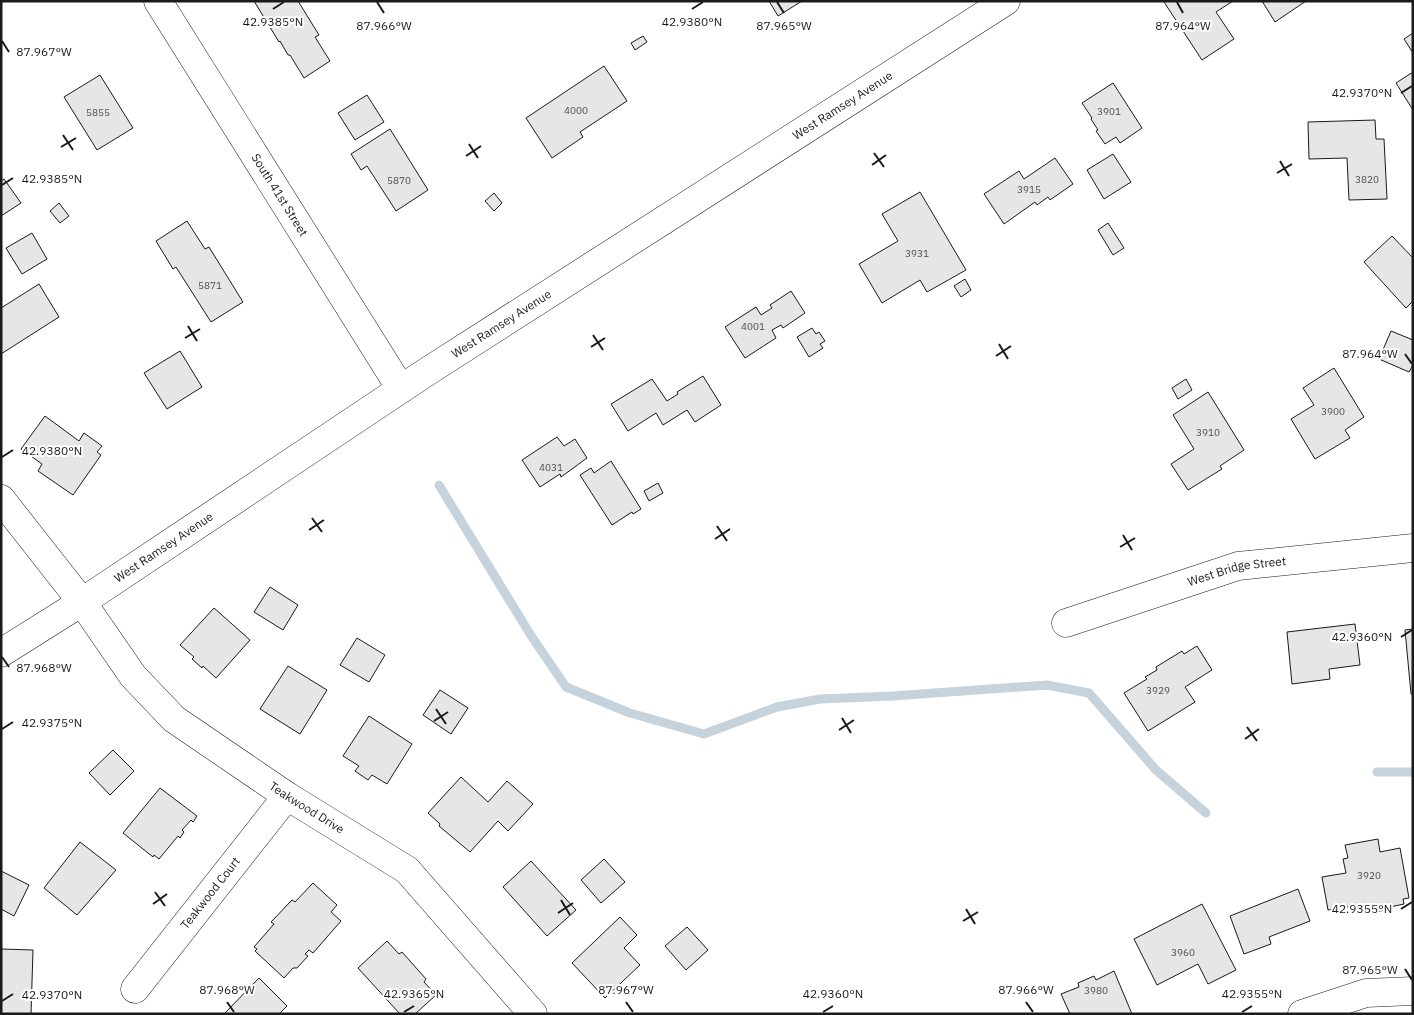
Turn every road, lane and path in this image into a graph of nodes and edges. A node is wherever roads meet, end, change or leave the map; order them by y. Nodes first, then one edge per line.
1 (158, 1) edge
2 (1006, 1) edge
3 (401, 389) junction
4 (1, 499) edge
5 (1413, 548) edge
6 (82, 602) junction
7 (1066, 622) dead end
8 (1, 653) edge
9 (287, 796) junction
10 (135, 989) dead end
11 (1413, 991) edge
12 (533, 1014) edge
13 (1302, 1014) edge

1 - 3 street, South 41st Street
2 - 3 street, West Ramsey Avenue
3 - 6 street, West Ramsey Avenue
4 - 6 street, Teakwood Drive
5 - 7 street, West Bridge Street
6 - 8 street, West Ramsey Avenue
6 - 9 street, Teakwood Drive
9 - 10 street, Teakwood Court
9 - 12 street, Teakwood Drive
11 - 13 street

